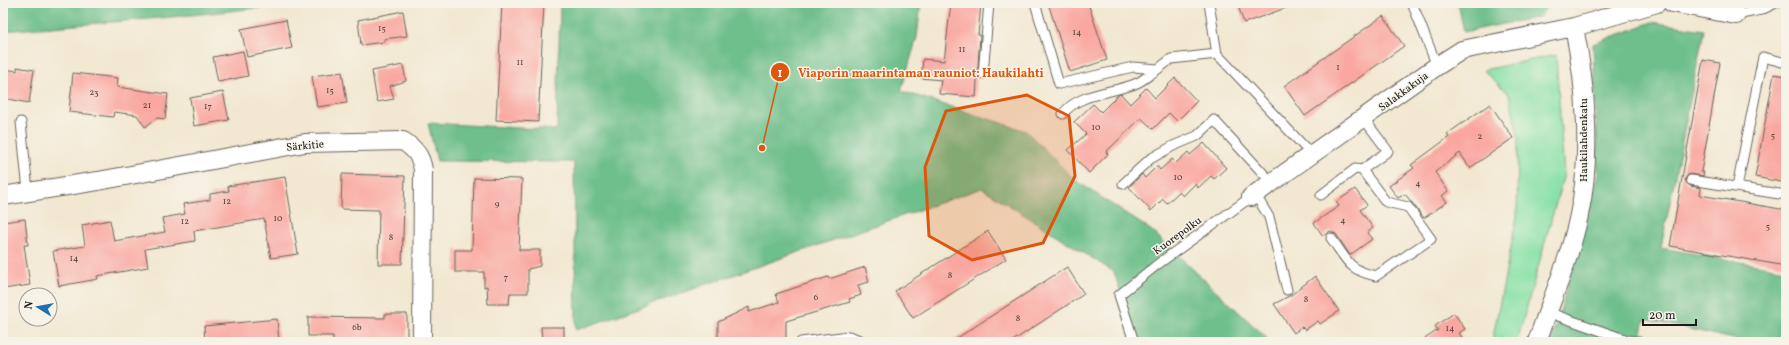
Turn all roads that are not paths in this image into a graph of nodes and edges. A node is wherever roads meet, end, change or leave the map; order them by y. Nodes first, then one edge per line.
1 (989, 3) edge
2 (1035, 3) edge
3 (1209, 3) edge
4 (1412, 3) edge
5 (1657, 3) edge
6 (1672, 3) edge
7 (1776, 3) edge
8 (1736, 15) joint
9 (1574, 27) junction
10 (1217, 54) junction
11 (1786, 63) edge
12 (1437, 66) junction
13 (1158, 69) junction
14 (983, 74) dead end
15 (1063, 114) dead end
16 (1364, 119) junction
17 (21, 122) dead end
18 (1312, 155) junction
19 (1362, 170) junction
20 (1691, 180) dead end
21 (1272, 183) junction
22 (1123, 184) dead end
23 (1737, 187) junction
24 (28, 191) junction
25 (1321, 195) dead end
26 (1786, 195) edge
27 (3, 196) edge
28 (1253, 196) junction
29 (1330, 238) dead end
30 (1288, 290) dead end
31 (1547, 312) junction
32 (422, 342) edge
33 (801, 342) edge
34 (865, 342) edge
35 (1134, 342) edge
36 (1537, 342) edge
37 (1639, 342) edge

1 - 14 lane
2 - 13 lane
3 - 10 lane
4 - 12 lane
5 - 9 street, Salakkakuja
6 - 8 street
7 - 8 lane
9 - 12 street, Salakkakuja
9 - 31 street, Haukilahdenkatu
10 - 13 lane
10 - 18 lane
11 - 23 lane
12 - 16 street, Salakkakuja
13 - 15 lane
16 - 18 street, Salakkakuja
16 - 19 lane
17 - 24 lane
18 - 21 street, Salakkakuja
19 - 25 lane
19 - 29 lane
20 - 23 lane
21 - 22 lane
21 - 28 street, Salakkakuja
23 - 26 lane
24 - 27 street, Särkitie
24 - 32 street, Särkitie
28 - 30 lane
28 - 35 lane, Kuorepolku
31 - 36 street, Haukilahdenkatu
31 - 37 lane
33 - 34 lane

